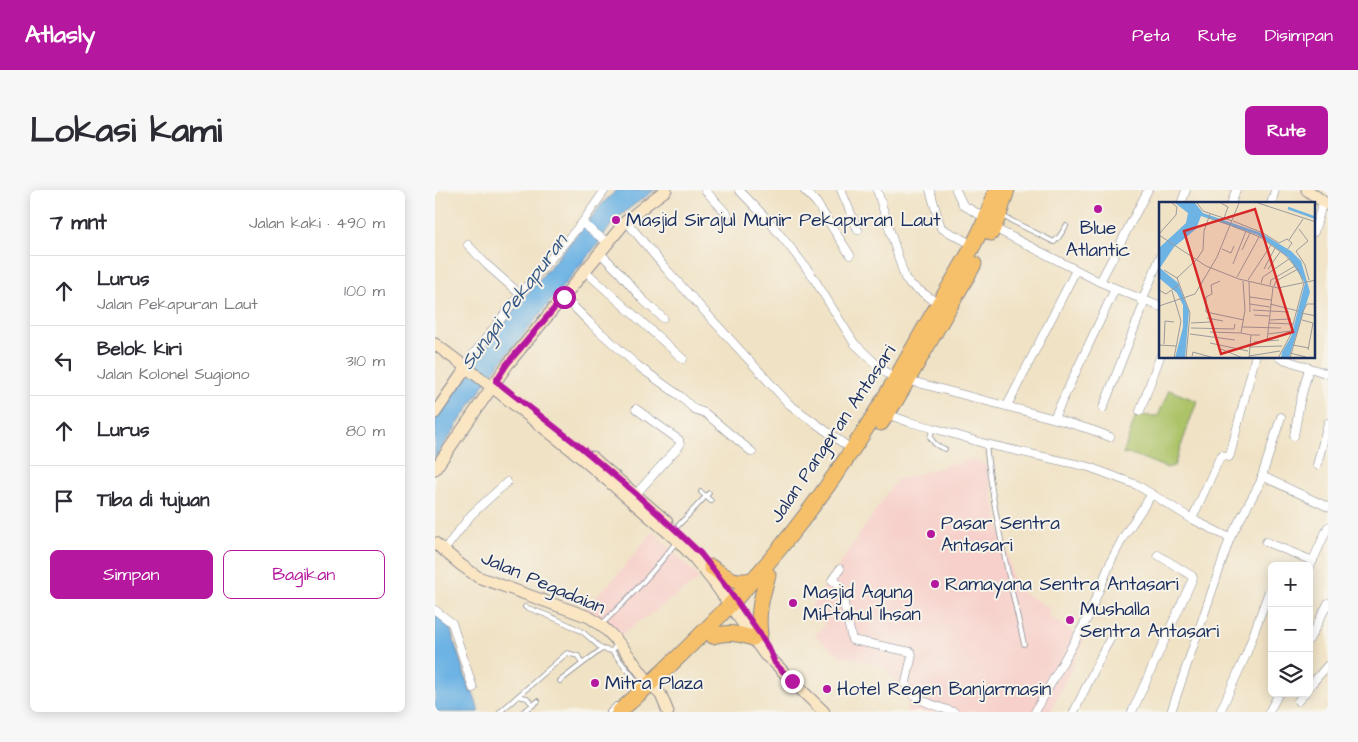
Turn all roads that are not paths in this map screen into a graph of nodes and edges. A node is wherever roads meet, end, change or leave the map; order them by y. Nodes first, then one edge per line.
1 (605, 190) edge
2 (666, 190) edge
3 (705, 190) edge
4 (739, 190) edge
5 (804, 190) edge
6 (841, 190) edge
7 (877, 190) edge
8 (930, 190) edge
9 (956, 190) edge
10 (996, 190) edge
11 (1007, 190) edge
12 (1148, 190) edge
13 (1186, 190) edge
14 (1307, 190) edge
15 (1182, 202) edge
16 (1325, 204) edge
17 (727, 214) dead end
18 (626, 221) junction
19 (993, 221) junction
20 (585, 225) junction
21 (1065, 226) dead end
22 (1316, 227) edge
23 (858, 230) dead end
24 (608, 243) junction
25 (467, 245) dead end
26 (973, 245) junction
27 (600, 254) junction
28 (850, 255) dead end
29 (1159, 260) edge
30 (1076, 270) junction
31 (585, 271) junction
32 (1100, 282) junction
33 (1115, 289) junction
34 (520, 294) junction
35 (564, 297) junction
36 (1143, 301) junction
37 (939, 304) junction
38 (1159, 306) edge
39 (663, 318) dead end
40 (435, 337) edge
41 (435, 344) edge
42 (919, 349) junction
43 (683, 359) dead end
44 (1159, 359) edge
45 (1255, 359) edge
46 (1291, 360) edge
47 (468, 365) junction
48 (1309, 368) junction
49 (1328, 374) edge
50 (901, 380) junction
51 (494, 383) junction
52 (1007, 406) junction
53 (1103, 408) dead end
54 (637, 409) dead end
55 (1140, 411) dead end
56 (435, 413) edge
57 (887, 414) junction
58 (1281, 417) dead end
59 (1053, 418) junction
60 (1328, 423) edge
61 (933, 428) junction
62 (1294, 436) dead end
63 (1110, 437) dead end
64 (987, 444) junction
65 (851, 449) junction
66 (945, 449) dead end
67 (752, 452) dead end
68 (1317, 465) dead end
69 (435, 469) edge
70 (1262, 476) junction
71 (613, 481) junction
72 (507, 482) dead end
73 (701, 492) dead end
74 (636, 494) junction
75 (1152, 494) junction
76 (707, 495) junction
77 (711, 501) dead end
78 (1328, 507) edge
79 (1192, 519) junction
80 (1328, 527) edge
81 (676, 535) junction
82 (1231, 538) junction
83 (1266, 542) dead end
84 (439, 547) edge
85 (1158, 555) dead end
86 (1305, 562) edge
87 (1312, 562) edge
88 (711, 567) junction
89 (840, 569) dead end
90 (768, 576) junction
91 (751, 580) junction
92 (1268, 594) edge
93 (1328, 603) edge
94 (735, 606) junction
95 (525, 607) dead end
96 (435, 610) edge
97 (601, 624) junction
98 (1114, 632) dead end
99 (1313, 632) edge
100 (713, 636) junction
101 (756, 636) junction
102 (1024, 644) dead end
103 (615, 646) junction
104 (602, 648) junction
105 (581, 664) junction
106 (1328, 664) edge
107 (560, 682) dead end
108 (1313, 683) edge
109 (473, 688) dead end
110 (648, 689) junction
111 (518, 696) junction
112 (1277, 697) edge
113 (1302, 697) edge
114 (538, 701) dead end
115 (1298, 701) dead end
116 (533, 705) junction
117 (624, 708) edge
118 (500, 712) edge
119 (523, 712) edge
120 (609, 712) edge
121 (668, 712) edge
122 (824, 712) edge
123 (954, 712) edge
124 (1035, 712) edge
125 (1074, 712) edge
126 (1133, 712) edge
127 (1171, 712) edge
128 (1220, 712) edge
129 (1269, 712) edge

1 - 20 street
2 - 18 main road
3 - 17 street
4 - 50 street
5 - 28 street
6 - 23 street
7 - 37 street
8 - 26 street
9 - 19 street
10 - 19 highway, Jalan Pangeran Antasari
11 - 19 highway, Jalan Pangeran Antasari
12 - 32 street
13 - 15 street
14 - 16 main road
16 - 22 street
18 - 24 main road
18 - 65 street
19 - 21 lane
19 - 26 highway, Jalan Pangeran Antasari
19 - 30 street
19 - 42 highway, Jalan Pangeran Antasari
20 - 24 street
20 - 34 street
24 - 27 main road
25 - 34 street
26 - 37 highway, Jalan Pangeran Antasari
27 - 31 main road
27 - 39 street
29 - 36 street
30 - 32 street
30 - 52 street
31 - 35 main road
31 - 43 street
32 - 33 street
33 - 36 street
33 - 59 street
34 - 47 street
35 - 51 main road
35 - 67 street
36 - 38 street
36 - 53 street
37 - 42 highway, Jalan Pangeran Antasari
40 - 47 main road
41 - 47 main road
42 - 50 highway, Jalan Pangeran Antasari
44 - 55 street
45 - 79 street
46 - 48 street
47 - 51 main road
47 - 56 main road
48 - 49 street
48 - 62 street
50 - 52 street
50 - 57 highway, Jalan Pangeran Antasari
50 - 65 highway, Jalan Pangeran Antasari
51 - 69 main road
51 - 71 main road
52 - 59 street
54 - 74 street
57 - 61 street
57 - 90 highway, Jalan Pangeran Antasari
58 - 70 street
59 - 63 street
60 - 68 street
61 - 64 street
61 - 66 lane
64 - 75 street
64 - 102 lane
65 - 91 highway, Jalan Pangeran Antasari
70 - 78 street
70 - 82 street
71 - 74 main road
71 - 81 main road
72 - 84 street
73 - 76 lane
74 - 81 main road
75 - 79 street
75 - 124 street
76 - 77 lane
76 - 81 lane
79 - 82 street
80 - 87 street
81 - 88 main road
81 - 94 main road
81 - 97 lane
82 - 127 street
83 - 86 street
84 - 97 main road, Jalan Pegadaian
85 - 126 street
88 - 91 highway
88 - 94 main road
89 - 123 street
90 - 94 highway, Jalan Pangeran Antasari
90 - 101 highway
91 - 94 highway, Jalan Pangeran Antasari
92 - 128 street
93 - 99 street
94 - 100 highway, Jalan Pangeran Antasari
94 - 101 main road
94 - 110 highway, Jalan Pangeran Antasari
95 - 104 lane
96 - 109 street
97 - 103 main road, Jalan Pegadaian
98 - 125 street
100 - 101 highway
100 - 110 highway, Jalan Pangeran Antasari
101 - 122 main road
103 - 104 lane
103 - 110 main road, Jalan Pegadaian
104 - 105 lane
105 - 107 lane
105 - 111 lane
106 - 108 street
110 - 117 highway, Jalan Pangeran Antasari
110 - 121 main road, Jalan Pegadaian
111 - 116 lane
111 - 118 lane
112 - 129 street
113 - 115 street
114 - 116 lane
116 - 119 lane
117 - 120 lane

